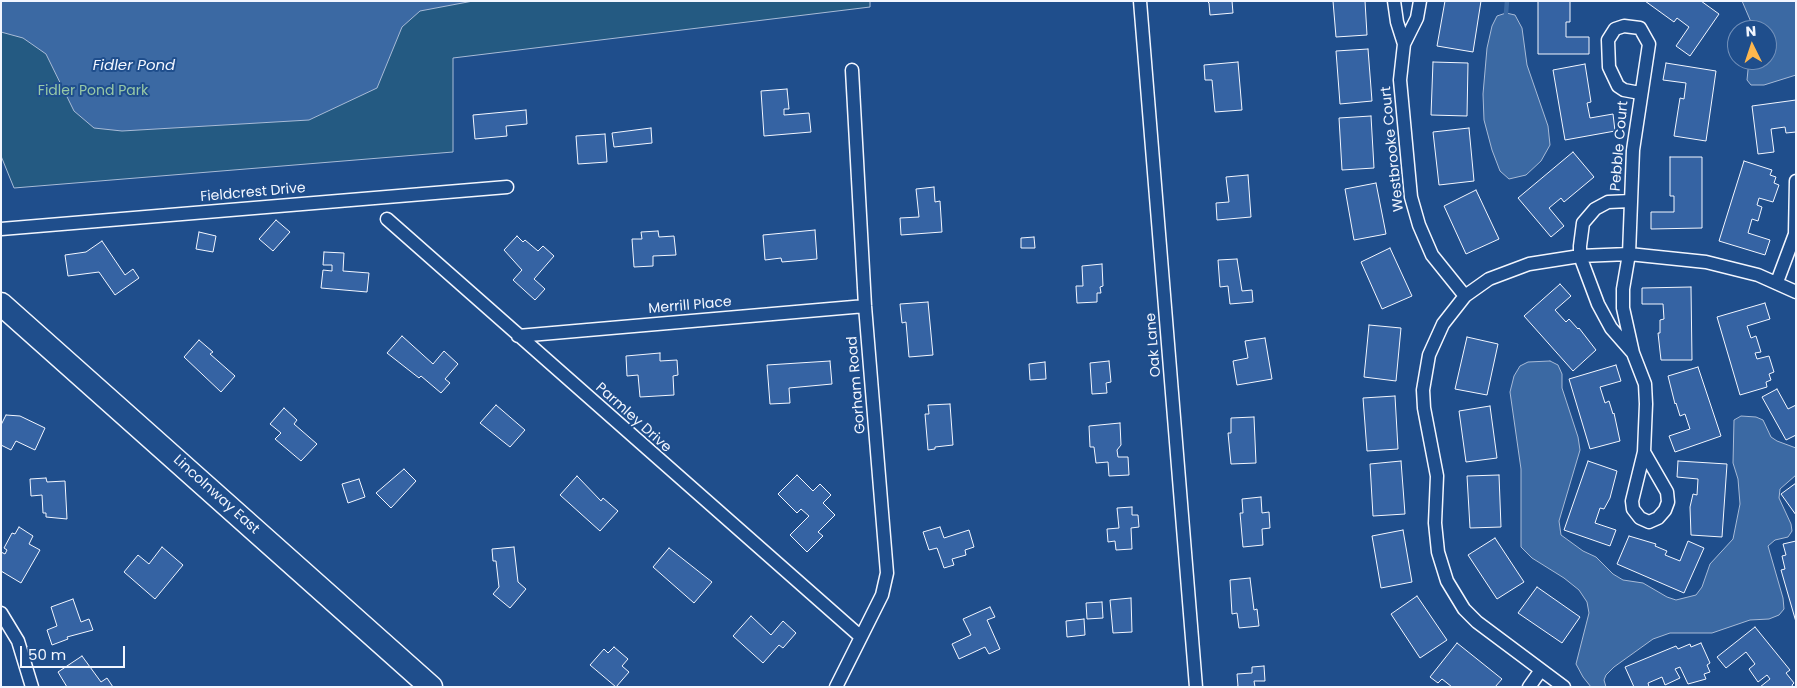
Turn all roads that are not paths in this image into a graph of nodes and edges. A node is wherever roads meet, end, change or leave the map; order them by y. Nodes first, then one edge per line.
1 (1140, 1) edge
2 (1394, 1) edge
3 (1420, 1) edge
4 (1404, 44) junction
5 (852, 70) dead end
6 (1640, 93) junction
7 (1796, 181) edge
8 (507, 187) dead end
9 (1630, 201) junction
10 (387, 219) dead end
11 (1, 229) edge
12 (1795, 234) edge
13 (1630, 254) junction
14 (1580, 256) junction
15 (1777, 282) junction
16 (1796, 292) edge
17 (1465, 296) junction
18 (1, 304) edge
19 (865, 306) junction
20 (518, 336) junction
21 (1633, 353) junction
22 (1644, 452) junction
23 (1, 613) edge
24 (861, 638) junction
25 (1542, 670) junction
26 (32, 687) edge
27 (431, 687) edge
28 (836, 687) edge
29 (1196, 687) edge
30 (1529, 687) edge
31 (1564, 687) edge

1 - 29 street, Oak Lane
2 - 4 street, Westbrooke Court
3 - 4 street, Westbrooke Court
4 - 17 street, Westbrooke Court
5 - 19 street, Gorham Road
6 - 6 street, Pebble Court
6 - 9 street, Pebble Court
7 - 12 street
8 - 11 street, Fieldcrest Drive
9 - 13 street, Pebble Court
9 - 14 street, Pebble Court
10 - 20 street, Parmley Drive
12 - 15 street
13 - 14 street
13 - 15 street
13 - 21 street, Pebble Court
14 - 17 street
14 - 21 street
15 - 16 street
17 - 25 street
18 - 27 highway, Lincolnway East
19 - 20 street, Merrill Place
19 - 24 street, Gorham Road
20 - 24 street, Parmley Drive
21 - 22 street
22 - 22 street
23 - 26 street
24 - 28 street, Gorham Road
25 - 30 street
25 - 31 street

